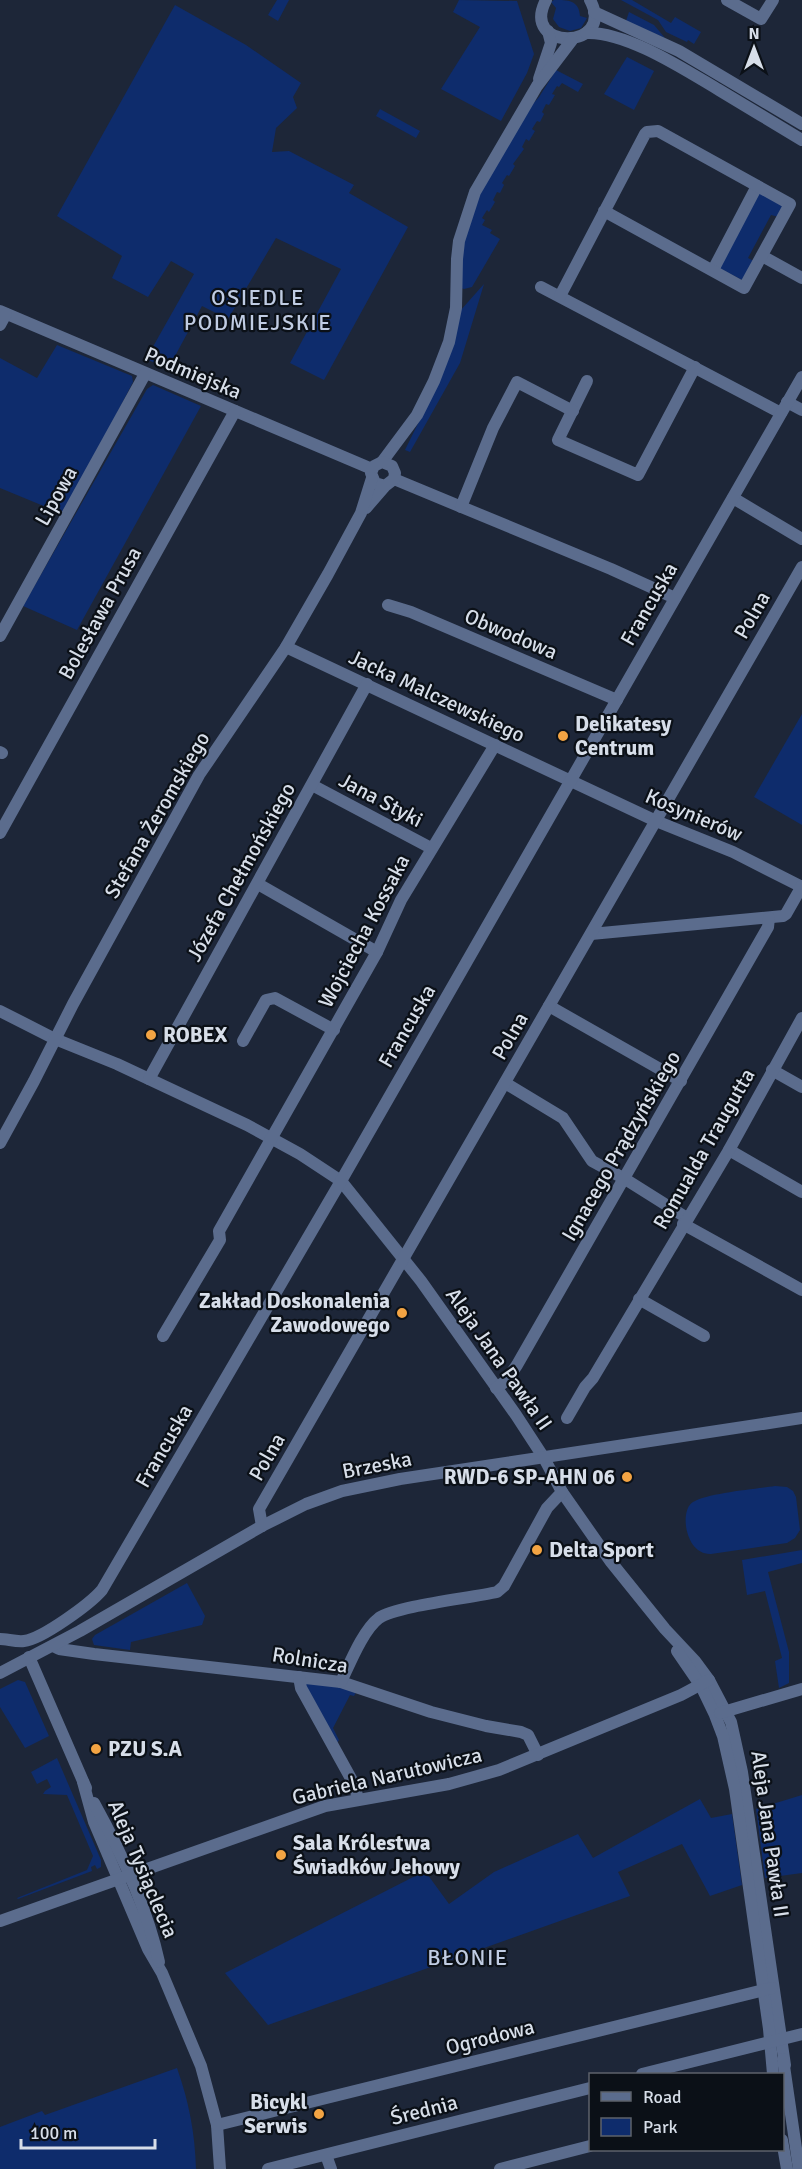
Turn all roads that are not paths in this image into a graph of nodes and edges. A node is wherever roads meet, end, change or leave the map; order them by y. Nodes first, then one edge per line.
1 (727, 0) edge
2 (772, 0) edge
3 (543, 3) edge
4 (593, 4) edge
5 (548, 31) junction
6 (586, 33) junction
7 (572, 40) junction
8 (537, 86) junction
9 (769, 112) junction
10 (802, 124) edge
11 (802, 140) edge
12 (757, 186) junction
13 (604, 211) junction
14 (762, 256) junction
15 (713, 270) junction
16 (802, 278) edge
17 (541, 287) dead end
18 (560, 297) junction
19 (2, 317) edge
20 (695, 367) junction
21 (145, 374) junction
22 (802, 377) edge
23 (587, 381) dead end
24 (784, 407) junction
25 (802, 410) edge
26 (235, 411) junction
27 (573, 411) junction
28 (409, 428) junction
29 (375, 470) junction
30 (391, 478) junction
31 (734, 498) junction
32 (461, 507) junction
33 (361, 513) junction
34 (802, 539) edge
35 (802, 567) edge
36 (675, 598) junction
37 (388, 605) dead end
38 (0, 636) edge
39 (286, 647) junction
40 (367, 684) junction
41 (617, 700) junction
42 (495, 744) junction
43 (571, 780) junction
44 (312, 785) junction
45 (656, 821) junction
46 (0, 833) edge
47 (431, 848) junction
48 (258, 884) junction
49 (802, 887) edge
50 (769, 918) junction
51 (591, 934) junction
52 (377, 951) junction
53 (549, 1006) junction
54 (0, 1009) edge
55 (802, 1017) edge
56 (334, 1030) junction
57 (57, 1036) junction
58 (243, 1041) dead end
59 (772, 1070) junction
60 (149, 1079) junction
61 (681, 1082) junction
62 (505, 1083) junction
63 (802, 1087) edge
64 (273, 1139) junction
65 (0, 1143) edge
66 (729, 1150) junction
67 (625, 1179) junction
68 (341, 1181) junction
69 (802, 1192) edge
70 (685, 1221) junction
71 (404, 1258) junction
72 (802, 1290) edge
73 (639, 1299) junction
74 (163, 1336) dead end
75 (704, 1336) dead end
76 (496, 1388) junction
77 (567, 1418) dead end
78 (802, 1418) edge
79 (544, 1458) junction
80 (562, 1492) junction
81 (261, 1526) junction
82 (80, 1630) junction
83 (0, 1640) edge
84 (53, 1646) junction
85 (94, 1654) junction
86 (29, 1657) junction
87 (0, 1673) edge
88 (299, 1677) junction
89 (341, 1682) junction
90 (705, 1683) junction
91 (802, 1689) edge
92 (680, 1696) junction
93 (717, 1710) junction
94 (538, 1755) junction
95 (357, 1799) junction
96 (124, 1877) junction
97 (0, 1921) edge
98 (768, 1988) junction
99 (802, 2034) edge
100 (776, 2040) junction
101 (646, 2073) edge
102 (773, 2073) edge
103 (589, 2089) edge
104 (785, 2092) edge
105 (216, 2125) junction
106 (784, 2139) edge
107 (795, 2145) junction
108 (784, 2146) edge
109 (589, 2147) edge
110 (326, 2155) junction
111 (220, 2169) edge
112 (268, 2169) edge
113 (332, 2169) edge
114 (500, 2169) edge
115 (787, 2169) edge
116 (799, 2169) edge

1 - 2 street
3 - 5 street
4 - 6 street
4 - 9 street
5 - 7 street
5 - 8 street, Stefana Żeromskiego
6 - 7 street
6 - 9 street
7 - 8 street, Stefana Żeromskiego
8 - 28 street, Stefana Żeromskiego
9 - 10 street
9 - 11 street
12 - 13 street
12 - 14 street
12 - 15 street
13 - 15 street
13 - 18 street
14 - 15 street
14 - 16 street
17 - 18 street
18 - 20 street
19 - 21 street, Podmiejska
20 - 24 street
20 - 27 street
21 - 26 street, Podmiejska
21 - 38 street, Lipowa
22 - 24 street, Francuska
23 - 27 street
24 - 25 street
24 - 31 street, Francuska
26 - 29 street, Podmiejska
26 - 46 street, Bolesława Prusa
27 - 32 street
28 - 29 street, Stefana Żeromskiego
28 - 30 street, Stefana Żeromskiego
29 - 30 street
29 - 30 street
29 - 33 street, Stefana Żeromskiego
30 - 32 street
30 - 33 street, Stefana Żeromskiego
31 - 34 street
31 - 36 street, Francuska
32 - 36 street
33 - 39 street, Stefana Żeromskiego
35 - 45 street, Polna
36 - 41 street, Francuska
37 - 41 street, Obwodowa
39 - 40 street, Jacka Malczewskiego
39 - 57 street, Stefana Żeromskiego
40 - 42 street, Jacka Malczewskiego
40 - 44 street, Józefa Chełmońskiego
41 - 43 street, Francuska
42 - 43 street, Jacka Malczewskiego
42 - 47 street, Wojciecha Kossaka
43 - 45 street, Kosynierów
43 - 68 street, Francuska
44 - 47 street, Jana Styki
44 - 48 street, Józefa Chełmońskiego
45 - 49 street, Kosynierów
45 - 51 street, Polna
47 - 52 street, Wojciecha Kossaka
48 - 52 street
48 - 60 street, Józefa Chełmońskiego
49 - 50 street, Kosynierów
50 - 51 street, Kosynierów
50 - 61 street, Ignacego Prądzyńskiego
51 - 53 street, Polna
52 - 56 street, Wojciecha Kossaka
53 - 61 street
53 - 62 street, Polna
54 - 57 street, Aleja Jana Pawła II
55 - 59 street, Romualda Traugutta
56 - 58 street
56 - 64 street, Wojciecha Kossaka
57 - 60 street, Aleja Jana Pawła II
57 - 65 street, Stefana Żeromskiego
59 - 63 street
59 - 66 street, Romualda Traugutta
60 - 64 street, Aleja Jana Pawła II
61 - 67 street, Ignacego Prądzyńskiego
62 - 67 street
62 - 71 street, Polna
64 - 68 street, Aleja Jana Pawła II
64 - 74 street
66 - 69 street
66 - 70 street, Romualda Traugutta
67 - 70 street
67 - 76 street, Ignacego Prądzyńskiego
68 - 71 street, Aleja Jana Pawła II
68 - 83 street, Francuska
70 - 72 street
70 - 73 street, Romualda Traugutta
71 - 76 street, Aleja Jana Pawła II
71 - 81 street, Polna
73 - 75 street
73 - 77 street, Romualda Traugutta
76 - 79 street, Aleja Jana Pawła II
78 - 79 street, Brzeska
79 - 80 street, Aleja Jana Pawła II
79 - 81 street, Brzeska
80 - 89 street
80 - 90 street, Aleja Jana Pawła II
81 - 82 street, Brzeska
82 - 84 street, Brzeska
82 - 85 street
83 - 86 street
84 - 85 street, Rolnicza
84 - 86 street, Brzeska
85 - 88 street, Rolnicza
86 - 87 street, Brzeska
86 - 96 street, Aleja Tysiąclecia
88 - 89 street, Rolnicza
88 - 95 street
89 - 94 street, Rolnicza
90 - 92 street, Gabriela Narutowicza
90 - 93 street, Aleja Jana Pawła II
91 - 93 street
92 - 93 street
92 - 94 street, Gabriela Narutowicza
93 - 98 street, Aleja Jana Pawła II
94 - 95 street, Gabriela Narutowicza
95 - 96 street, Gabriela Narutowicza
96 - 97 street, Gabriela Narutowicza
96 - 105 street, Aleja Tysiąclecia
98 - 100 street, Aleja Jana Pawła II
98 - 105 street, Ogrodowa
99 - 100 street
100 - 101 street
100 - 102 street, Aleja Jana Pawła II
100 - 104 street, Aleja Jana Pawła II
103 - 110 street, Średnia
104 - 107 street, Aleja Jana Pawła II
105 - 111 street, Aleja Tysiąclecia
106 - 107 street
107 - 116 street, Aleja Jana Pawła II
108 - 115 street
109 - 114 street
110 - 112 street, Średnia
110 - 113 street

